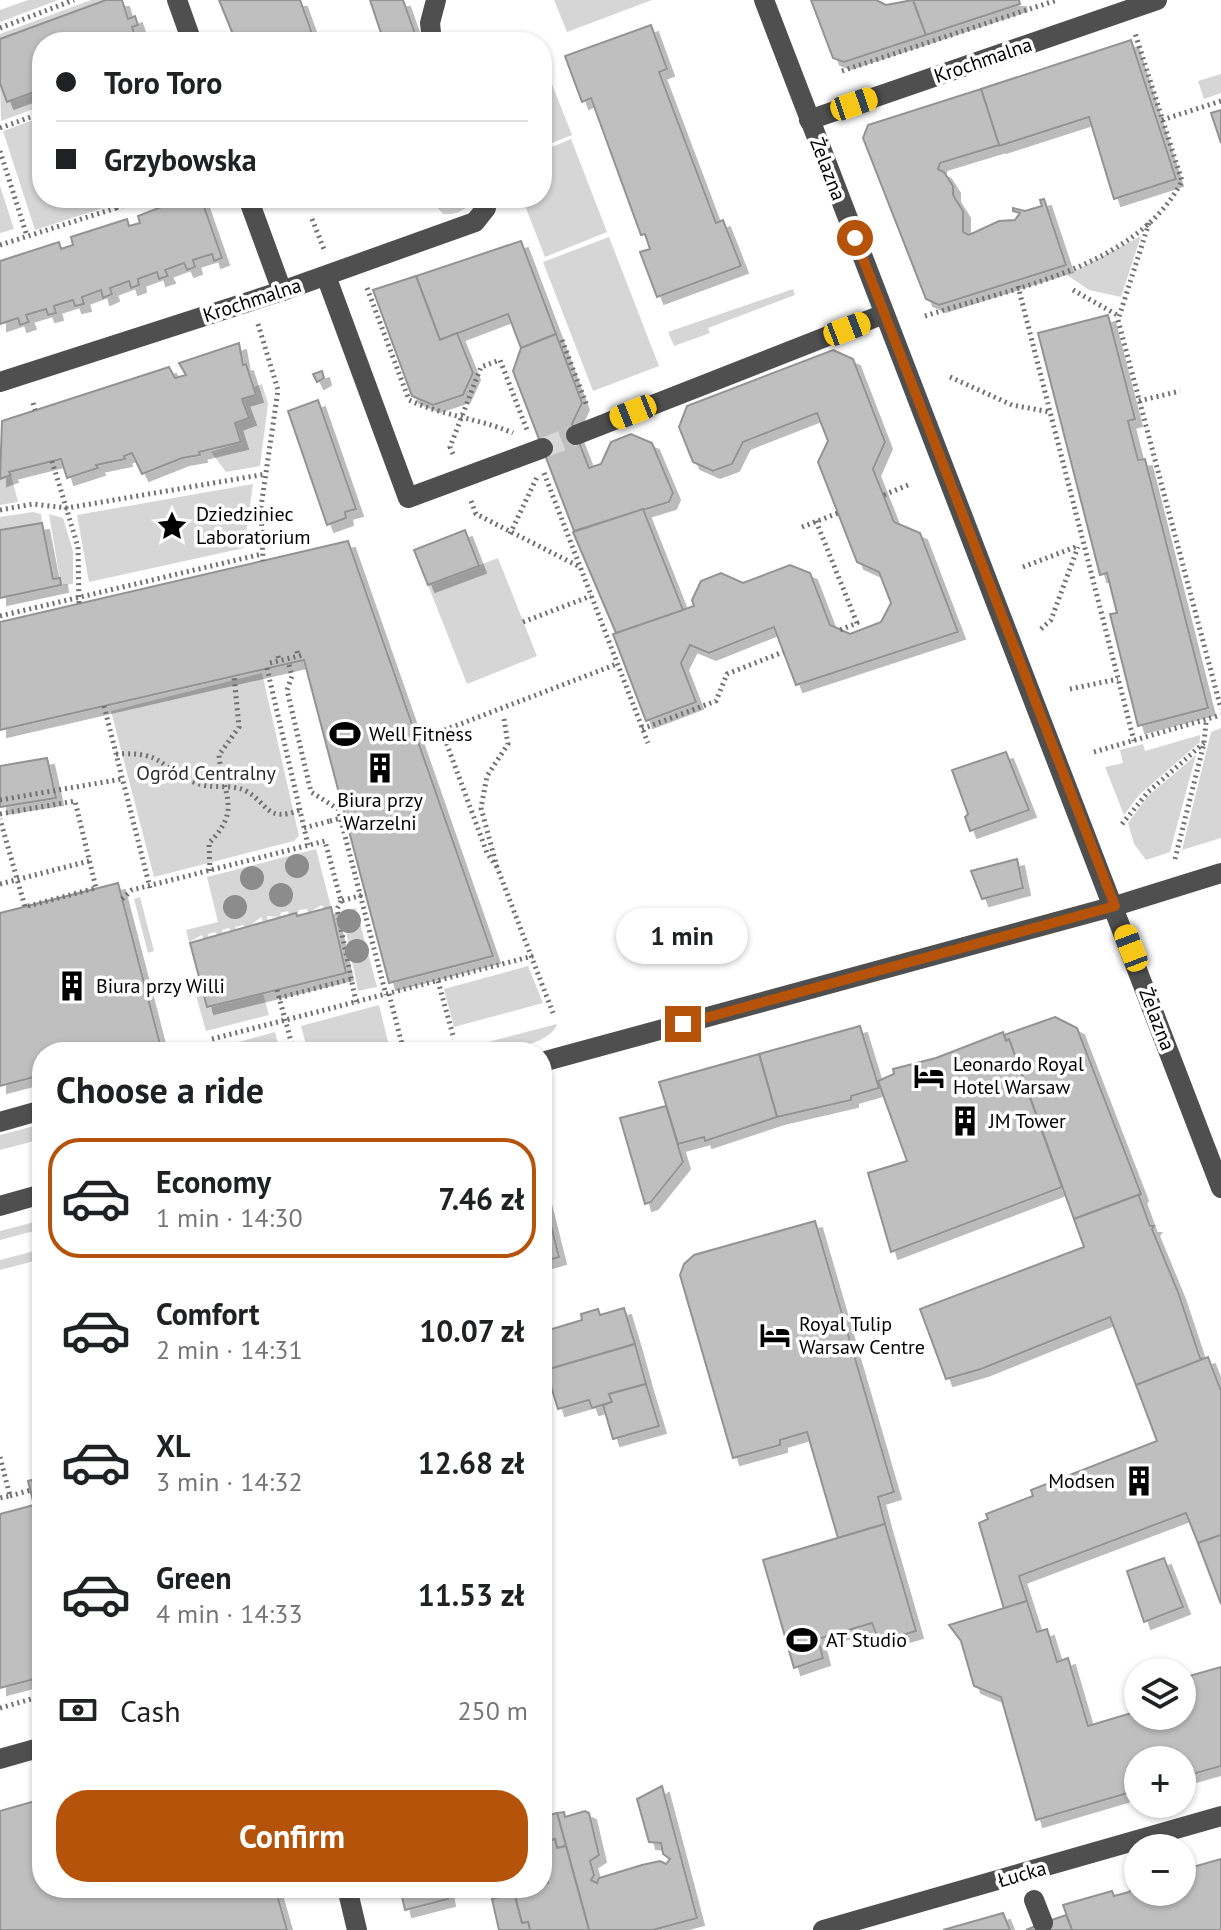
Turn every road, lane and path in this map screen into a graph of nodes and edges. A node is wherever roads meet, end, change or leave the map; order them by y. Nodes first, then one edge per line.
1 (74, 0) edge
2 (177, 0) edge
3 (436, 0) edge
4 (764, 0) edge
5 (1057, 0) edge
6 (1157, 0) edge
7 (0, 28) edge
8 (188, 32) edge
9 (431, 32) edge
10 (1135, 33) dead end
11 (842, 71) dead end
12 (1221, 101) edge
13 (32, 117) edge
14 (809, 120) junction
15 (1162, 120) junction
16 (0, 128) edge
17 (0, 151) edge
18 (116, 208) edge
19 (252, 208) edge
20 (483, 208) edge
21 (312, 219) dead end
22 (1149, 223) junction
23 (27, 236) junction
24 (0, 245) edge
25 (325, 254) dead end
26 (326, 276) junction
27 (1018, 286) junction
28 (1073, 290) dead end
29 (282, 291) junction
30 (369, 291) dead end
31 (884, 314) junction
32 (925, 316) dead end
33 (1119, 316) junction
34 (258, 324) dead end
35 (562, 340) dead end
36 (500, 360) dead end
37 (950, 377) dead end
38 (0, 382) edge
39 (1180, 391) dead end
40 (1139, 401) junction
41 (1050, 412) junction
42 (586, 431) joint
43 (537, 447) junction
44 (52, 461) dead end
45 (266, 474) junction
46 (908, 485) dead end
47 (884, 495) dead end
48 (67, 508) junction
49 (0, 510) edge
50 (838, 513) dead end
51 (816, 521) junction
52 (802, 527) dead end
53 (510, 534) dead end
54 (1081, 545) junction
55 (1023, 567) dead end
56 (591, 596) junction
57 (80, 600) junction
58 (0, 616) edge
59 (523, 622) dead end
60 (1041, 629) dead end
61 (840, 630) dead end
62 (783, 652) dead end
63 (299, 654) dead end
64 (617, 664) junction
65 (289, 665) dead end
66 (234, 676) dead end
67 (1118, 679) junction
68 (1070, 689) dead end
69 (104, 706) dead end
70 (1221, 709) edge
71 (1221, 715) edge
72 (504, 719) dead end
73 (1206, 722) junction
74 (642, 729) junction
75 (1134, 741) junction
76 (648, 743) dead end
77 (1204, 743) junction
78 (1094, 752) dead end
79 (116, 754) junction
80 (122, 779) junction
81 (227, 787) junction
82 (0, 800) edge
83 (300, 810) junction
84 (0, 816) edge
85 (345, 817) dead end
86 (1122, 824) dead end
87 (304, 828) junction
88 (308, 845) junction
89 (1175, 859) dead end
90 (89, 861) junction
91 (497, 867) junction
92 (210, 871) junction
93 (1221, 873) edge
94 (18, 879) junction
95 (0, 884) edge
96 (150, 888) junction
97 (363, 895) junction
98 (122, 899) dead end
99 (341, 901) junction
100 (1115, 906) junction
101 (533, 956) junction
102 (351, 979) junction
103 (438, 981) junction
104 (387, 994) junction
105 (356, 1002) junction
106 (553, 1013) dead end
107 (285, 1021) junction
108 (212, 1039) dead end
109 (454, 1039) dead end
110 (291, 1042) edge
111 (401, 1042) edge
112 (552, 1059) edge
113 (32, 1113) edge
114 (0, 1122) edge
115 (1221, 1188) edge
116 (32, 1197) edge
117 (0, 1206) edge
118 (0, 1457) edge
119 (31, 1490) dead end
120 (10, 1496) junction
121 (0, 1498) edge
122 (32, 1699) edge
123 (0, 1708) edge
124 (32, 1750) edge
125 (0, 1759) edge
126 (1221, 1816) edge
127 (349, 1898) edge
128 (1034, 1900) dead end
129 (1043, 1923) dead end
130 (357, 1930) edge
131 (823, 1930) edge

1 - 7 path
2 - 8 street
3 - 9 street
4 - 14 street, Żelazna
5 - 11 path
6 - 14 street, Krochmalna
10 - 15 path
12 - 15 path
13 - 16 path
14 - 31 street, Żelazna
15 - 22 path
17 - 23 path
18 - 23 path
19 - 29 street
20 - 26 street, Krochmalna
21 - 25 path
22 - 27 path
22 - 33 path
23 - 24 path
26 - 29 street, Krochmalna
26 - 43 street
27 - 32 path
27 - 41 path
28 - 33 path
29 - 38 street, Krochmalna
30 - 43 path
31 - 42 street
31 - 100 street, Żelazna
33 - 40 path
34 - 45 path
35 - 42 path
36 - 43 path
37 - 41 path
39 - 40 path
40 - 70 path
41 - 54 path
44 - 48 path
45 - 48 path
45 - 57 path
46 - 47 path
48 - 49 path
48 - 57 path
50 - 51 path
51 - 52 path
51 - 61 path
53 - 56 path
54 - 55 path
54 - 60 path
54 - 67 path
56 - 59 path
56 - 64 path
57 - 58 path
62 - 74 path
63 - 83 path, bridge
64 - 74 path
64 - 91 path
65 - 97 path
66 - 81 path
67 - 68 path
67 - 75 path
69 - 79 path
71 - 73 path
72 - 91 path
73 - 75 path
73 - 77 path
74 - 76 path
75 - 78 path
77 - 86 path
77 - 89 path
79 - 80 path
79 - 81 path
80 - 82 path
80 - 96 path
81 - 83 path
81 - 92 path
83 - 87 path
84 - 90 path
84 - 94 path
85 - 87 path, bridge
87 - 88 path
88 - 92 path
88 - 99 path
90 - 94 path
90 - 94 path
91 - 101 path
92 - 96 path
93 - 100 street
94 - 95 path
96 - 98 path
97 - 99 path
97 - 104 path
99 - 102 path
100 - 112 street
100 - 115 street, Żelazna
101 - 103 path
101 - 106 path
102 - 105 path
102 - 107 path
103 - 104 path
103 - 109 path
104 - 105 path
104 - 111 path
105 - 107 path
107 - 108 path
107 - 110 path
113 - 114 street
116 - 117 street
118 - 120 path
119 - 120 path
120 - 121 path
122 - 123 path
124 - 125 street
126 - 131 street, Łucka
127 - 130 street
128 - 129 street

